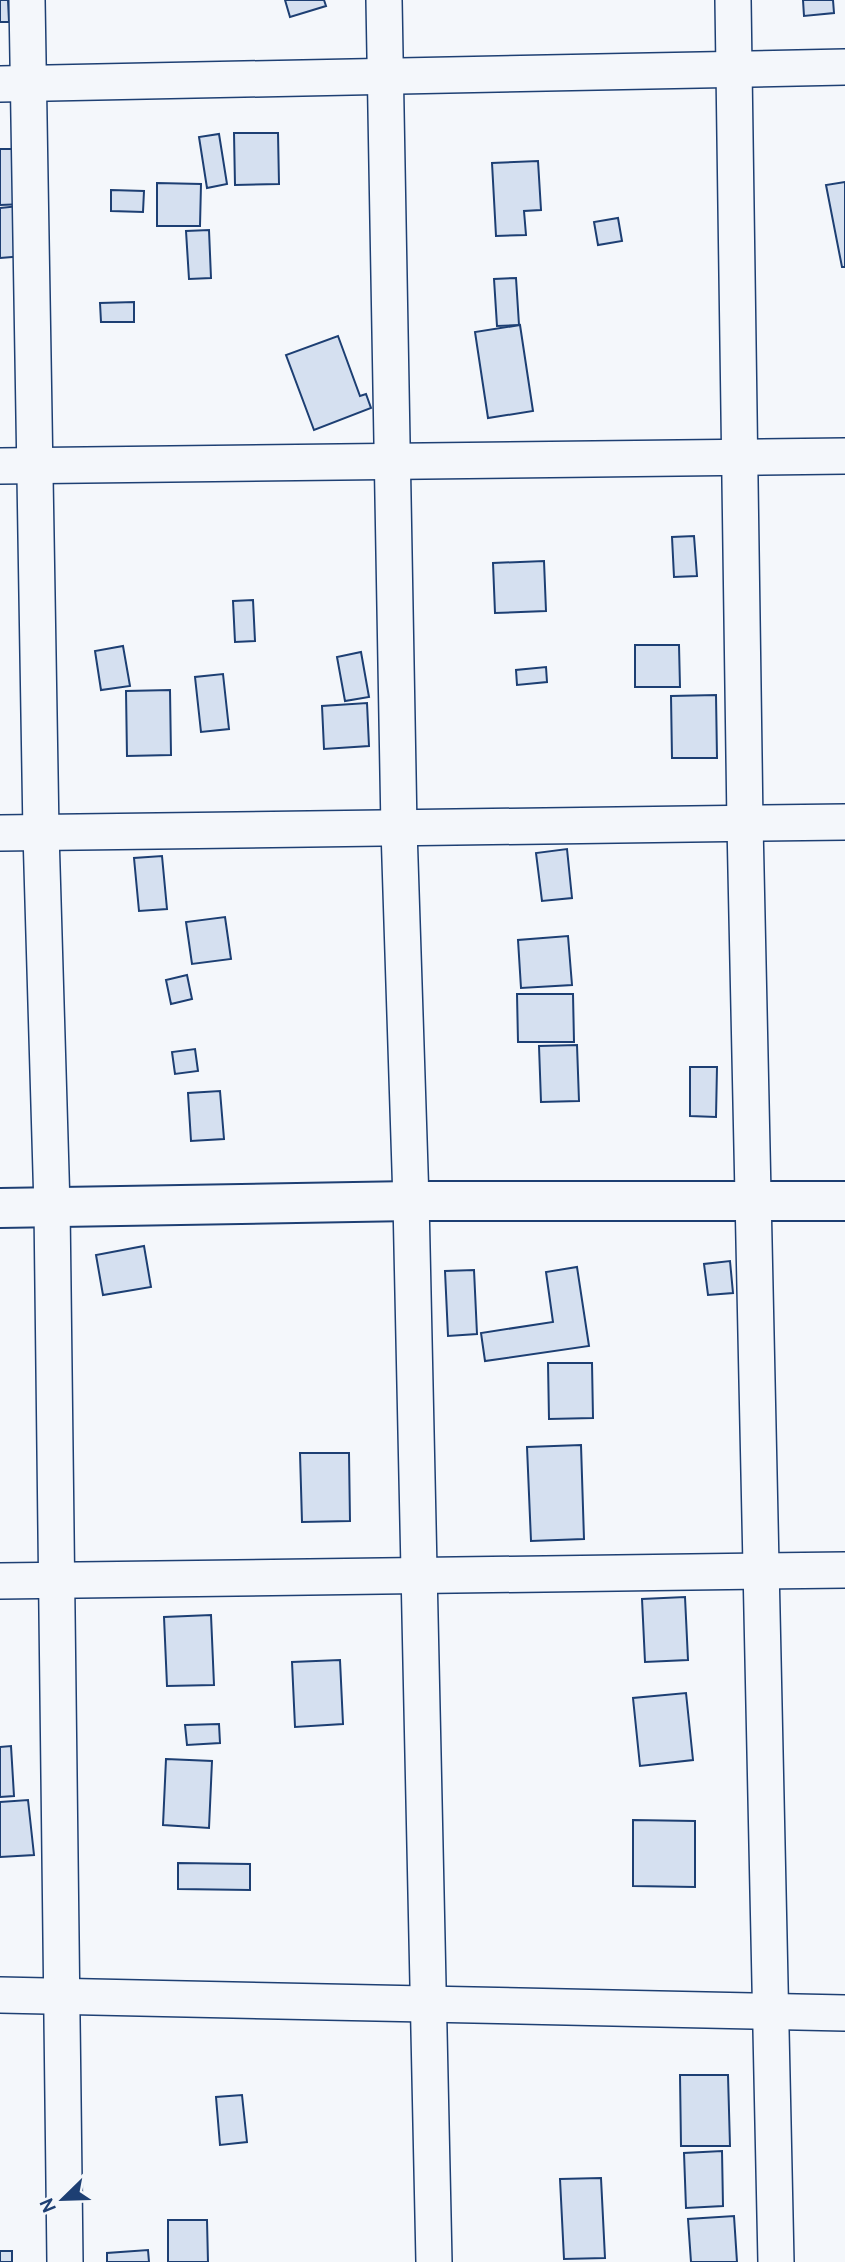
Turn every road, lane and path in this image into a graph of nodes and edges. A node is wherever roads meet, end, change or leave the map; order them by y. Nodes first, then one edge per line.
1 (27, 0) edge
2 (384, 0) edge
3 (733, 0) edge
4 (845, 67) edge
5 (734, 70) junction
6 (386, 77) junction
7 (14, 84) edge
8 (845, 456) edge
9 (739, 457) junction
10 (393, 461) junction
11 (34, 465) junction
12 (0, 466) edge
13 (845, 822) edge
14 (745, 824) junction
15 (400, 829) junction
16 (0, 833) edge
17 (41, 833) junction
18 (845, 1200) edge
19 (411, 1201) junction
20 (754, 1201) junction
21 (0, 1208) edge
22 (52, 1208) junction
23 (845, 1570) edge
24 (761, 1571) junction
25 (420, 1576) junction
26 (0, 1581) edge
27 (58, 1581) junction
28 (0, 1995) edge
29 (62, 1996) junction
30 (428, 2004) junction
31 (770, 2012) junction
32 (845, 2013) edge
33 (65, 2262) edge
34 (434, 2262) edge
35 (776, 2262) edge

1 - 7 street
2 - 6 street
3 - 5 street
4 - 5 street
5 - 6 street
5 - 9 street
6 - 7 street
6 - 10 street
7 - 11 street
8 - 9 street
9 - 10 street
9 - 14 street
10 - 11 street
10 - 15 street
11 - 12 street
11 - 17 street
13 - 14 street
14 - 15 street
14 - 20 street
15 - 17 street
15 - 19 street
16 - 17 street
17 - 22 street
18 - 20 main road
19 - 20 main road
19 - 22 main road
19 - 25 street
20 - 24 street
21 - 22 main road
22 - 27 street
23 - 24 street
24 - 25 street
24 - 31 street
25 - 27 street
25 - 30 street
26 - 27 street
27 - 29 street
28 - 29 street
29 - 30 street
29 - 33 street
30 - 31 street
30 - 34 street
31 - 32 street
31 - 35 street

